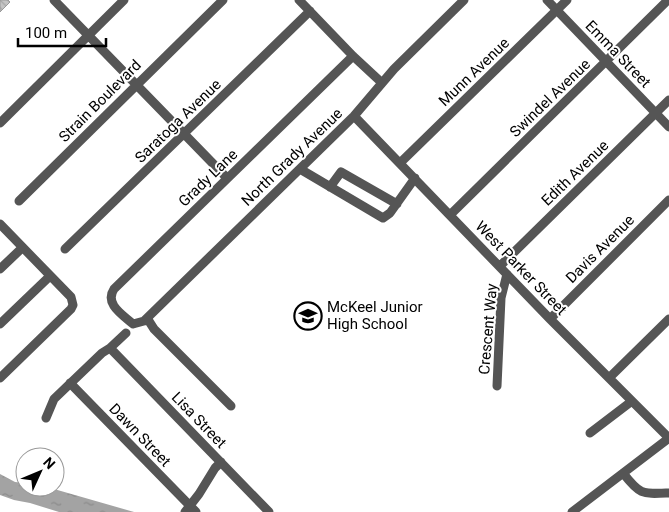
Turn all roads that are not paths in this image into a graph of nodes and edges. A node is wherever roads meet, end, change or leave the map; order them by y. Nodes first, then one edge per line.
1 (54, 0) edge
2 (124, 0) edge
3 (223, 0) edge
4 (299, 0) edge
5 (464, 0) edge
6 (547, 0) edge
7 (567, 0) edge
8 (668, 0) edge
9 (557, 10) junction
10 (310, 12) junction
11 (89, 35) junction
12 (354, 56) junction
13 (606, 62) junction
14 (382, 82) junction
15 (137, 85) junction
16 (669, 100) edge
17 (656, 113) junction
18 (354, 116) junction
19 (0, 122) edge
20 (669, 127) edge
21 (184, 134) junction
22 (400, 164) junction
23 (300, 169) junction
24 (227, 178) junction
25 (415, 178) junction
26 (330, 187) junction
27 (669, 200) edge
28 (19, 201) dead end
29 (397, 204) junction
30 (450, 215) junction
31 (0, 224) edge
32 (22, 248) junction
33 (65, 250) dead end
34 (500, 266) junction
35 (0, 270) edge
36 (507, 274) junction
37 (50, 276) junction
38 (147, 318) junction
39 (550, 319) junction
40 (669, 319) edge
41 (0, 324) edge
42 (133, 324) joint
43 (126, 333) dead end
44 (110, 348) junction
45 (0, 378) edge
46 (609, 378) junction
47 (70, 383) junction
48 (497, 386) dead end
49 (632, 401) junction
50 (231, 406) dead end
51 (46, 418) dead end
52 (590, 433) dead end
53 (669, 438) edge
54 (221, 462) junction
55 (623, 473) junction
56 (669, 493) edge
57 (190, 510) edge
58 (269, 512) edge
59 (572, 512) edge

1 - 11 street
2 - 11 street
3 - 15 street, Strain Boulevard
4 - 10 street
5 - 14 street, North Grady Avenue
6 - 9 street, Emma Street
7 - 9 street, Munn Avenue
8 - 13 street, Swindel Avenue
9 - 13 street, Emma Street
9 - 22 street, Munn Avenue
10 - 12 street
10 - 21 street, Saratoga Avenue
11 - 15 street
11 - 19 street
12 - 14 street
12 - 24 street, Grady Lane
13 - 17 street, Emma Street
13 - 30 street, Swindel Avenue
14 - 18 street, North Grady Avenue
15 - 21 street
15 - 28 street, Strain Boulevard
16 - 17 street, Edith Avenue
17 - 20 street, Emma Street
17 - 34 street, Edith Avenue
18 - 22 street, West Parker Street
18 - 23 street, North Grady Avenue
21 - 24 street
21 - 33 street, Saratoga Avenue
22 - 25 street, West Parker Street
23 - 26 street
23 - 38 street, North Grady Avenue
24 - 42 street, Grady Lane
25 - 29 street
25 - 30 street, West Parker Street
26 - 29 street
26 - 29 street
27 - 39 street, Davis Avenue
30 - 34 street, West Parker Street
31 - 32 street
32 - 35 street
32 - 37 street
34 - 36 street, West Parker Street
36 - 39 street, West Parker Street
36 - 48 street, Crescent Way
37 - 41 street
37 - 45 street
38 - 42 street, North Grady Avenue
38 - 50 street
39 - 46 street, West Parker Street
40 - 46 street
43 - 44 street
44 - 47 street
44 - 54 street, Lisa Street
46 - 49 street, West Parker Street
47 - 51 street
47 - 57 street, Dawn Street
49 - 52 street
49 - 53 street, West Parker Street
53 - 55 street
54 - 57 street, Dawn Street
54 - 58 street, Lisa Street
55 - 56 street
55 - 59 street

